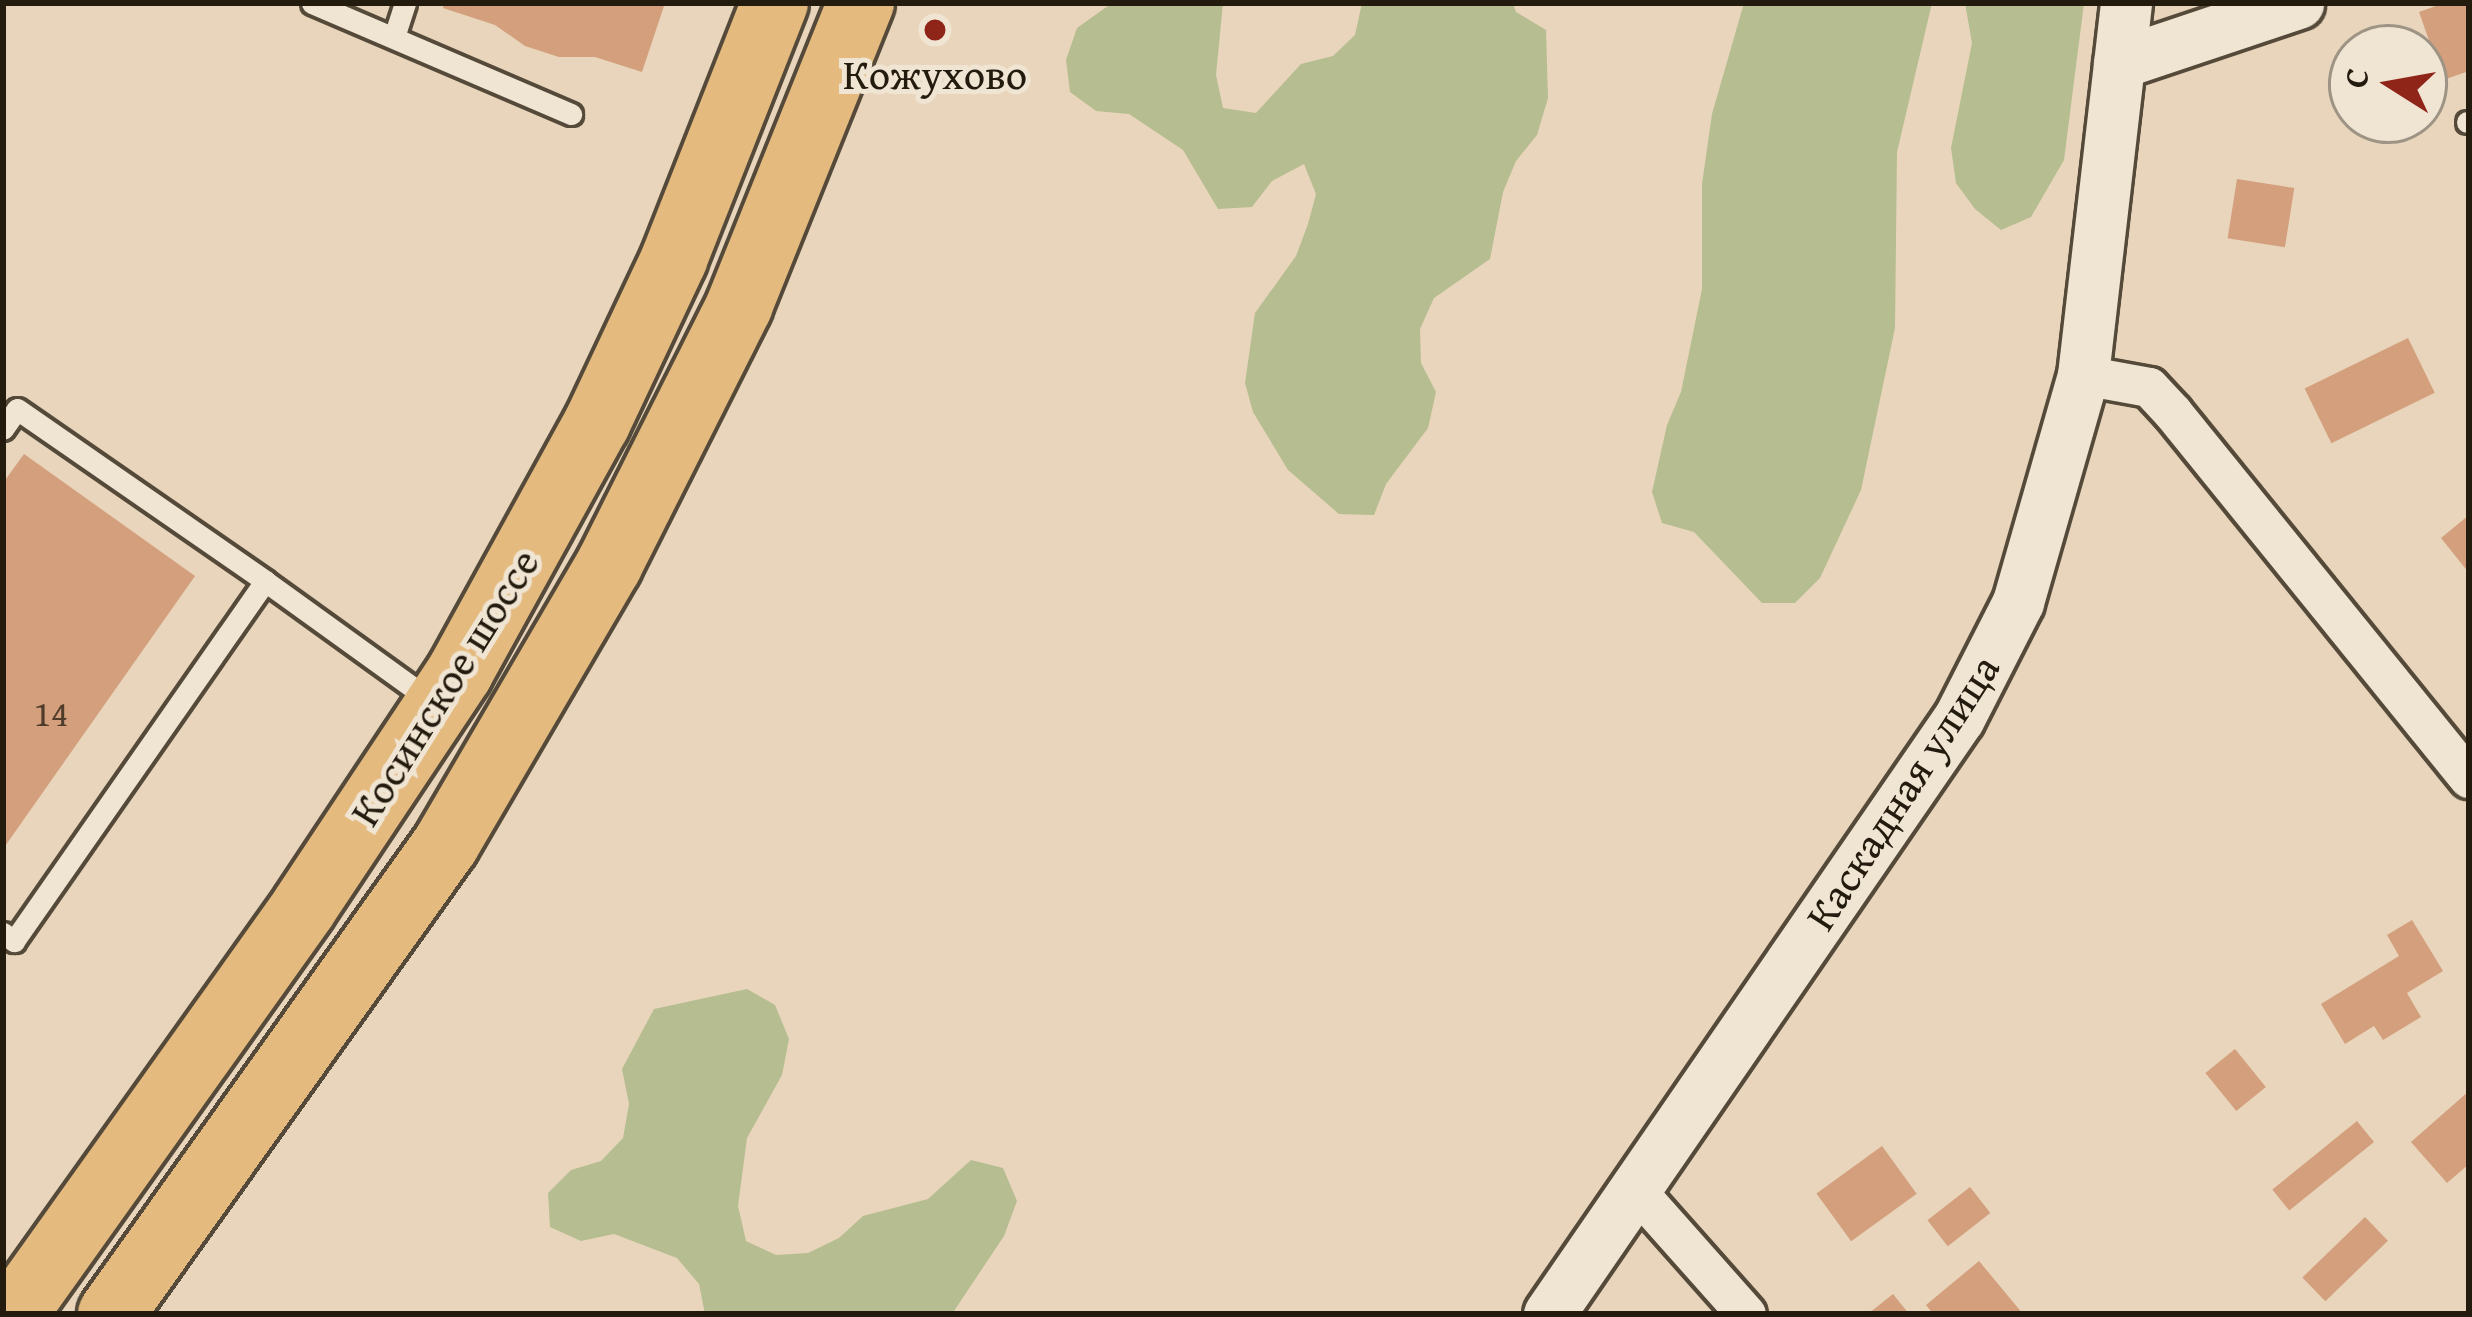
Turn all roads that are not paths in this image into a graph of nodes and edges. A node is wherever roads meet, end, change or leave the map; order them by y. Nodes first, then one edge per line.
1 (312, 3) edge
2 (405, 3) edge
3 (775, 3) edge
4 (861, 3) edge
5 (2126, 3) edge
6 (2298, 3) edge
7 (394, 34) junction
8 (2119, 63) junction
9 (571, 114) dead end
10 (2083, 375) junction
11 (3, 429) edge
12 (265, 581) junction
13 (438, 706) junction
14 (2469, 778) edge
15 (3, 933) edge
16 (1635, 1190) junction
17 (14, 1314) edge
18 (111, 1314) edge
19 (1549, 1314) edge
20 (1746, 1314) edge

1 - 7 lane
2 - 7 lane
3 - 13 highway, Косинское шоссе
4 - 18 highway, Косинское шоссе
5 - 8 street, Каскадная улица
6 - 8 street
7 - 9 lane
8 - 10 street, Каскадная улица
10 - 14 street
10 - 16 street, Каскадная улица
11 - 12 lane
12 - 13 lane
12 - 15 lane
13 - 17 highway, Косинское шоссе
16 - 19 street, Каскадная улица
16 - 20 street

